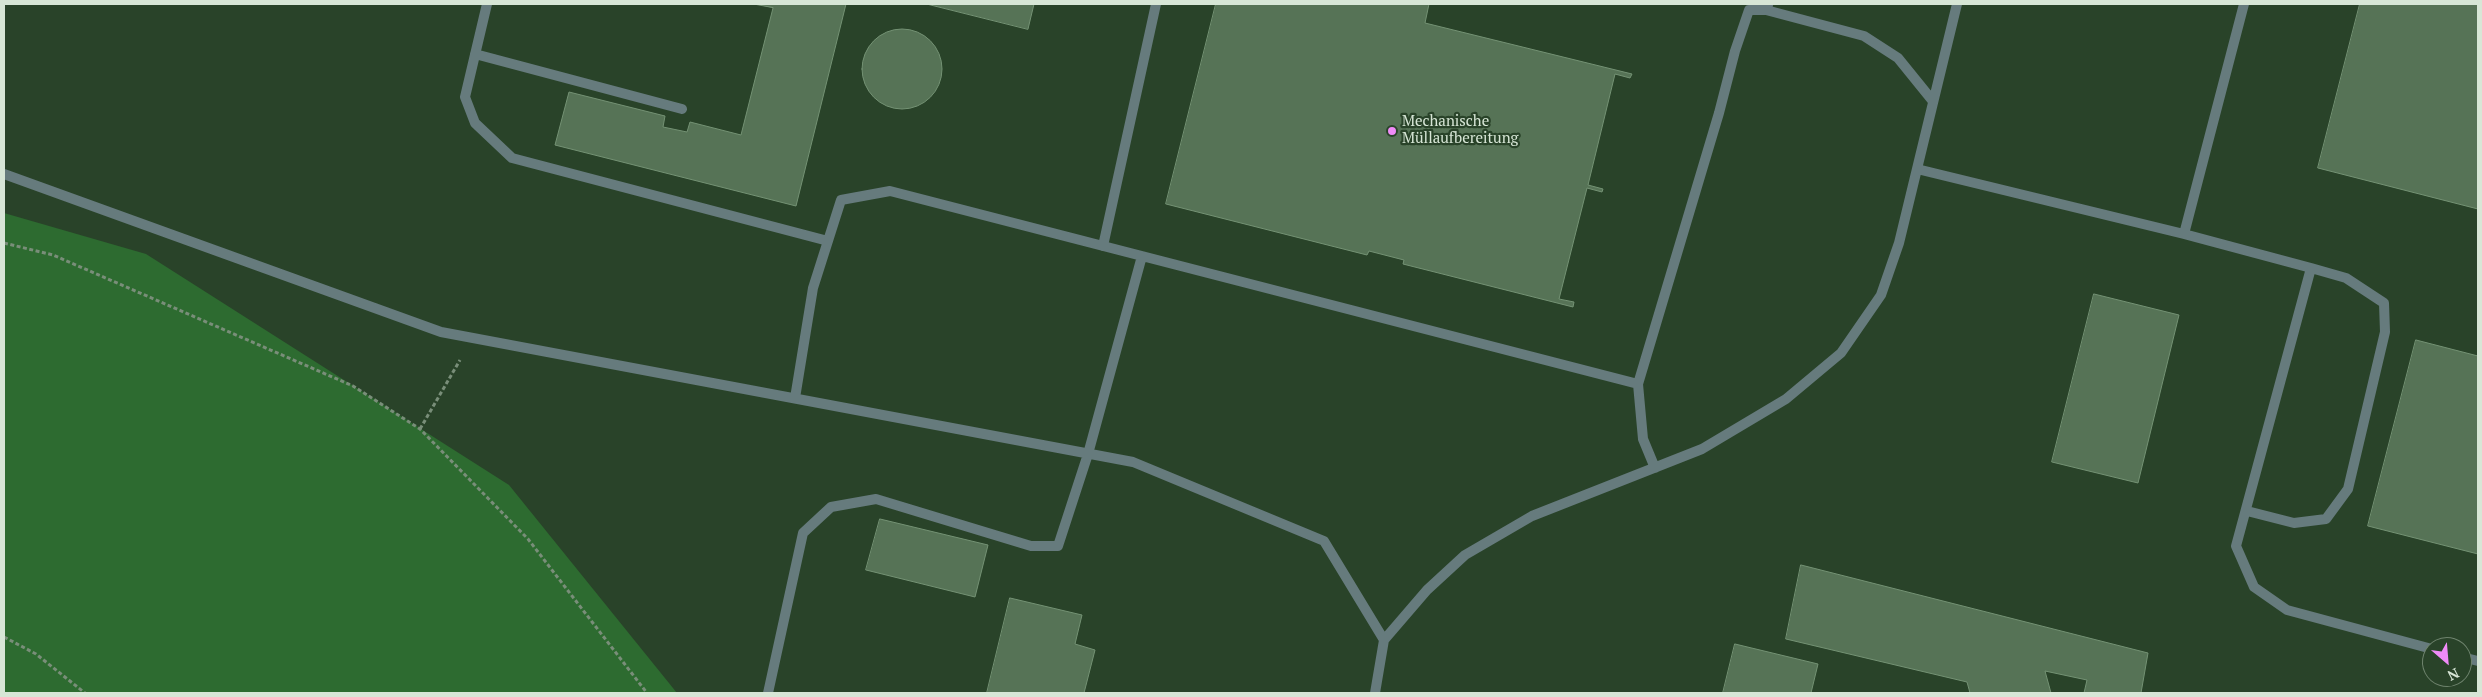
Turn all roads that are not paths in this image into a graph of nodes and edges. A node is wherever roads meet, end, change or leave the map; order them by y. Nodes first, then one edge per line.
1 (487, 4) edge
2 (1156, 4) edge
3 (1957, 4) edge
4 (2244, 4) edge
5 (1767, 7) edge
6 (476, 54) junction
7 (1932, 100) junction
8 (682, 109) dead end
9 (1918, 169) junction
10 (4, 174) edge
11 (2184, 234) junction
12 (828, 241) junction
13 (1103, 246) junction
14 (1142, 256) junction
15 (2311, 268) junction
16 (1638, 384) junction
17 (795, 398) junction
18 (1088, 454) junction
19 (1655, 468) junction
20 (2247, 511) junction
21 (1384, 640) junction
22 (2422, 646) edge
23 (768, 693) edge
24 (1375, 693) edge

1 - 6 lane
2 - 13 lane
3 - 7 lane
4 - 11 lane
5 - 7 lane
5 - 16 lane
6 - 8 lane
6 - 12 lane
7 - 9 lane
9 - 11 lane
9 - 19 lane
10 - 17 lane
11 - 15 lane
12 - 13 lane
12 - 17 lane
13 - 14 lane
14 - 16 lane
14 - 18 lane
15 - 20 lane
15 - 20 lane
16 - 19 lane
17 - 18 lane
18 - 21 lane
18 - 23 lane
19 - 21 lane
20 - 22 lane
21 - 24 lane

